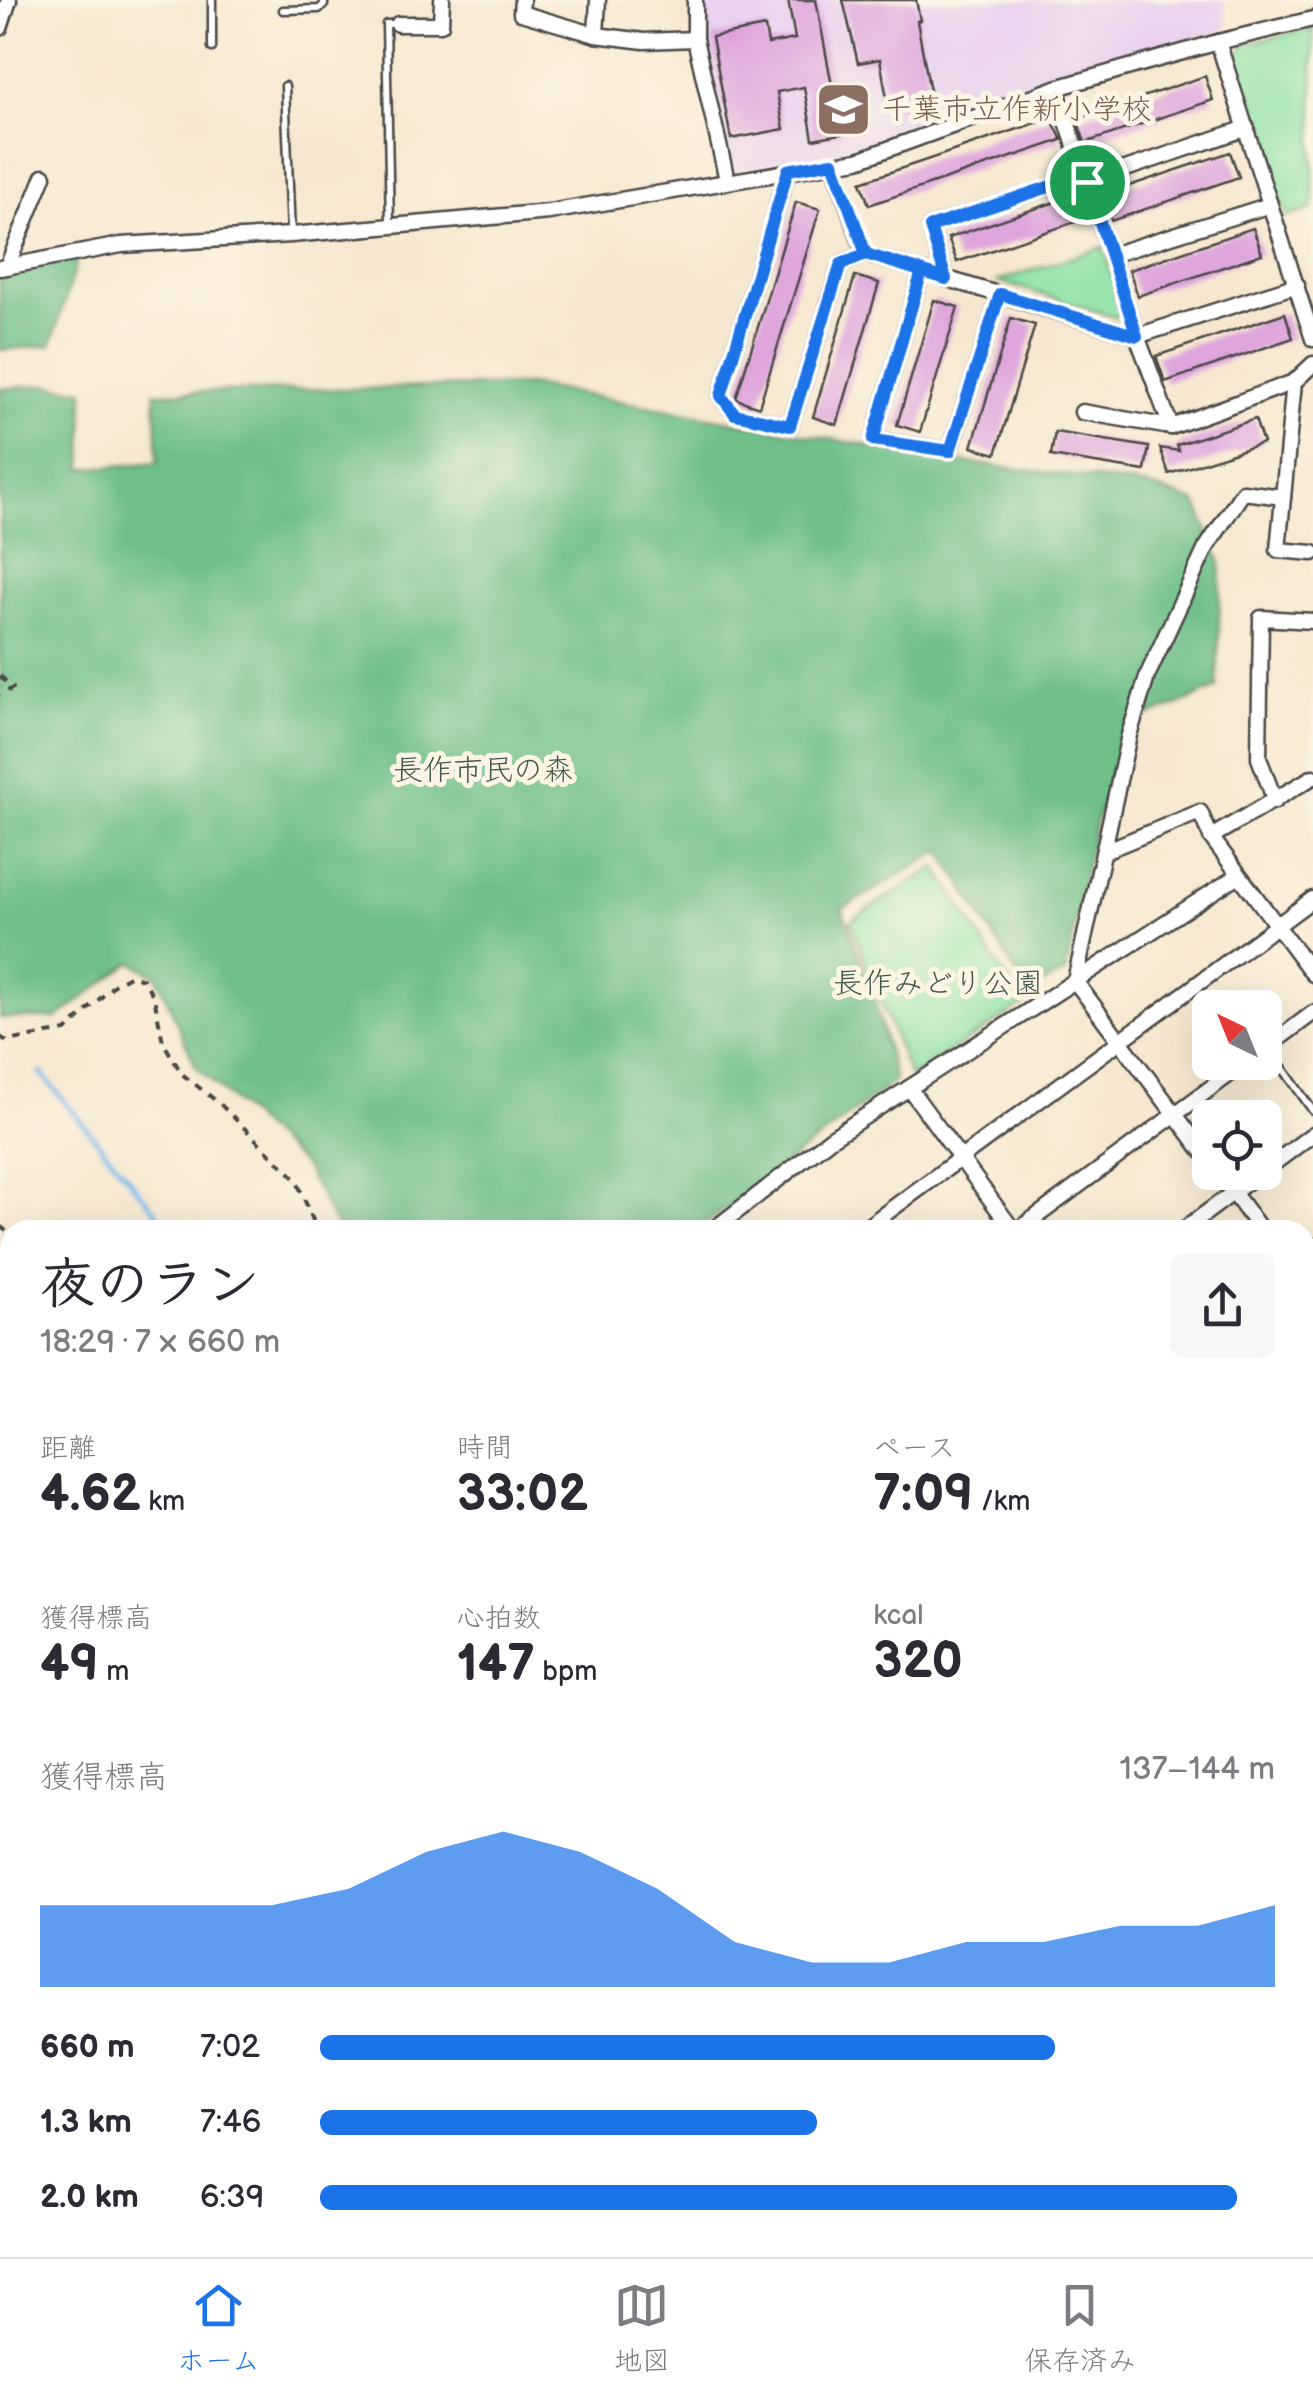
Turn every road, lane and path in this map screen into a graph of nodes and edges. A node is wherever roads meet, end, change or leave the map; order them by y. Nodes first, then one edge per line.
1 (9, 0) edge
2 (212, 0) edge
3 (324, 0) edge
4 (442, 0) edge
5 (522, 0) edge
6 (598, 0) edge
7 (695, 0) edge
8 (284, 10) dead end
9 (1313, 19) edge
10 (398, 24) joint
11 (0, 28) edge
12 (596, 34) junction
13 (695, 39) junction
14 (1218, 42) junction
15 (212, 48) dead end
16 (285, 86) dead end
17 (1056, 88) junction
18 (1247, 128) junction
19 (833, 162) junction
20 (788, 170) junction
21 (44, 176) dead end
22 (1086, 179) junction
23 (727, 180) junction
24 (1270, 205) junction
25 (390, 226) junction
26 (291, 235) junction
27 (866, 254) junction
28 (1110, 255) junction
29 (4, 267) edge
30 (922, 271) junction
31 (946, 279) junction
32 (1297, 286) junction
33 (1000, 294) junction
34 (1137, 336) junction
35 (1313, 339) edge
36 (1313, 364) edge
37 (1294, 382) junction
38 (1082, 412) dead end
39 (1170, 428) junction
40 (1283, 497) junction
41 (1313, 553) edge
42 (1313, 620) edge
43 (0, 676) edge
44 (0, 695) edge
45 (1313, 778) edge
46 (1275, 801) junction
47 (1211, 837) junction
48 (1105, 850) junction
49 (1239, 875) junction
50 (1313, 899) edge
51 (1277, 926) junction
52 (1313, 974) edge
53 (1075, 980) junction
54 (1313, 1013) edge
55 (1282, 1036) edge
56 (0, 1038) edge
57 (1120, 1041) junction
58 (1282, 1069) edge
59 (1221, 1080) edge
60 (909, 1088) junction
61 (1313, 1111) edge
62 (1175, 1114) junction
63 (1313, 1134) edge
64 (1192, 1137) edge
65 (1282, 1157) edge
66 (960, 1158) junction
67 (1232, 1190) edge
68 (1238, 1190) edge
69 (1234, 1193) junction
70 (313, 1220) edge
71 (726, 1220) edge
72 (876, 1220) edge
73 (1008, 1220) edge
74 (1030, 1220) edge
75 (1197, 1220) edge
76 (1254, 1220) edge

1 - 11 street
2 - 15 lane
3 - 8 lane
4 - 10 street
5 - 12 street
6 - 12 street
7 - 13 street
9 - 14 street
10 - 25 lane
12 - 13 street
13 - 23 street
14 - 17 street
14 - 18 street
16 - 26 lane
17 - 19 street
17 - 22 street
18 - 22 street
18 - 24 street
19 - 20 street
19 - 27 street
20 - 23 street
20 - 27 street
21 - 29 street
22 - 28 street
22 - 31 street
23 - 25 street
24 - 28 street
24 - 32 street
25 - 26 street
26 - 29 street
27 - 30 street
28 - 34 street
30 - 31 street
30 - 33 street
31 - 33 street
32 - 34 street
32 - 35 street
33 - 34 street
34 - 39 street
36 - 37 street
37 - 39 street
37 - 40 street
38 - 39 street
40 - 41 street
40 - 48 street
42 - 46 street
43 - 44 path
45 - 46 street
46 - 47 street
47 - 48 street
47 - 49 street
48 - 53 street
49 - 51 street
49 - 53 street
50 - 51 street
51 - 52 street
51 - 57 street
53 - 57 street
53 - 60 street
54 - 55 street
56 - 70 path
57 - 62 street
57 - 66 street
58 - 61 lane
59 - 62 street
60 - 66 street
60 - 71 street
62 - 64 street
62 - 74 street
63 - 65 street
66 - 72 street
66 - 73 street
67 - 69 street
68 - 69 street
69 - 75 street
69 - 76 street

